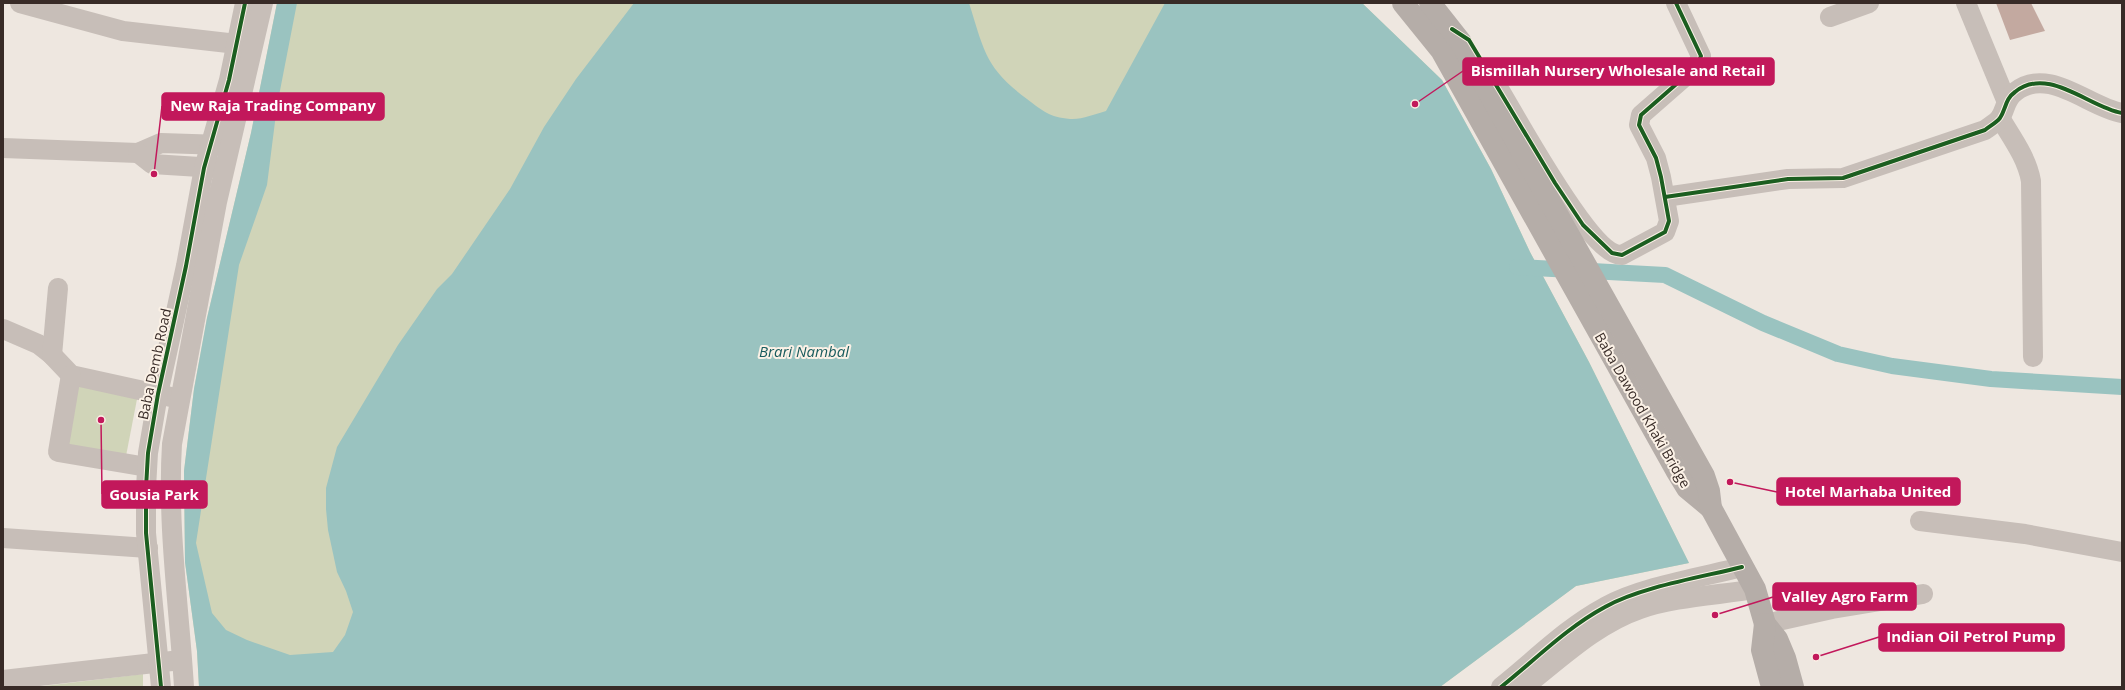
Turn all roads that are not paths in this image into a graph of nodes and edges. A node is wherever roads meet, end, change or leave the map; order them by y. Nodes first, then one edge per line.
1 (20, 3) edge
2 (245, 3) edge
3 (263, 3) edge
4 (1403, 3) edge
5 (1430, 3) edge
6 (1676, 3) edge
7 (1869, 3) edge
8 (1966, 3) edge
9 (1830, 17) dead end
10 (1451, 40) junction
11 (237, 44) junction
12 (2003, 109) junction
13 (2122, 114) edge
14 (210, 144) junction
15 (230, 145) junction
16 (3, 148) edge
17 (138, 153) junction
18 (204, 168) junction
19 (225, 169) junction
20 (1665, 197) junction
21 (58, 288) dead end
22 (3, 330) edge
23 (52, 355) junction
24 (2033, 357) dead end
25 (70, 375) junction
26 (158, 394) junction
27 (179, 398) junction
28 (147, 467) junction
29 (1711, 508) junction
30 (1920, 521) dead end
31 (3, 538) edge
32 (148, 548) junction
33 (2122, 552) edge
34 (1742, 567) junction
35 (1755, 589) junction
36 (1923, 594) dead end
37 (1765, 624) junction
38 (182, 660) junction
39 (159, 664) junction
40 (3, 680) edge
41 (161, 687) edge
42 (184, 687) edge
43 (1501, 687) edge
44 (1524, 687) edge
45 (1772, 687) edge
46 (1793, 687) edge

1 - 11 street
2 - 11 street, Baba Demb Road
3 - 15 street
4 - 10 main road
5 - 10 main road
6 - 20 street
7 - 9 street
8 - 12 street
10 - 20 street
10 - 29 main road, Baba Dawood Khaki Bridge
10 - 29 main road, Baba Dawood Khaki Bridge
11 - 14 street, Baba Demb Road
12 - 13 street
12 - 20 street
12 - 24 street
14 - 15 street
14 - 17 street
14 - 18 street, Baba Demb Road
15 - 19 street
16 - 17 street
17 - 18 street
18 - 19 street
18 - 26 street, Baba Demb Road
19 - 27 street
21 - 23 street
22 - 23 street
23 - 25 street
25 - 26 street
25 - 28 street
26 - 27 street
26 - 28 street, Baba Demb Road
27 - 38 street
28 - 32 street, Baba Demb Road
29 - 34 main road
30 - 33 street
31 - 32 street
32 - 39 street, Baba Demb Road
34 - 35 main road
34 - 43 street
35 - 37 main road
35 - 44 street
36 - 37 street
37 - 45 main road
37 - 46 main road
38 - 39 street
38 - 42 street
39 - 40 street
39 - 41 street, Baba Demb Road

